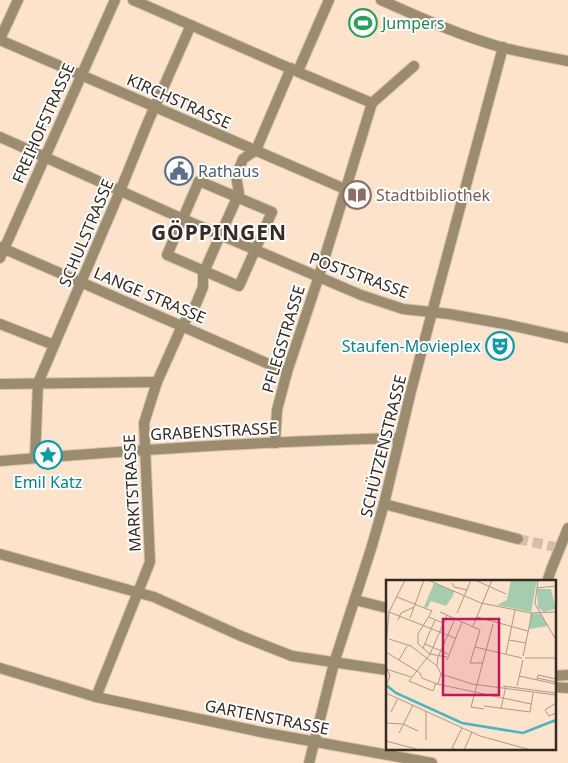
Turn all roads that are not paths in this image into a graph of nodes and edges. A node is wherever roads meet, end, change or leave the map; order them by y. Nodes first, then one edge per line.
1 (18, 0) edge
2 (115, 0) edge
3 (133, 0) edge
4 (329, 0) edge
5 (381, 0) edge
6 (191, 25) junction
7 (0, 40) edge
8 (503, 48) junction
9 (568, 61) edge
10 (414, 66) dead end
11 (294, 70) junction
12 (82, 75) junction
13 (372, 103) junction
14 (155, 106) junction
15 (0, 137) edge
16 (256, 150) junction
17 (44, 158) junction
18 (346, 189) junction
19 (120, 191) junction
20 (238, 197) junction
21 (180, 218) junction
22 (221, 235) junction
23 (255, 249) junction
24 (1, 251) edge
25 (205, 271) junction
26 (319, 276) junction
27 (81, 282) junction
28 (433, 313) junction
29 (0, 324) edge
30 (182, 326) junction
31 (568, 338) edge
32 (54, 345) junction
33 (287, 372) junction
34 (157, 382) junction
35 (38, 383) junction
36 (0, 384) edge
37 (399, 438) junction
38 (274, 443) junction
39 (145, 450) junction
40 (34, 458) junction
41 (0, 461) edge
42 (384, 504) junction
43 (568, 528) edge
44 (518, 539) tunnel mouth
45 (0, 554) edge
46 (548, 580) edge
47 (138, 592) junction
48 (355, 600) junction
49 (386, 608) edge
50 (334, 663) junction
51 (0, 668) edge
52 (386, 670) edge
53 (96, 696) junction
54 (315, 742) junction
55 (309, 763) edge
56 (432, 763) edge

1 - 7 street
2 - 12 street, FREIHOFSTRASSE
3 - 6 street
4 - 11 street, MARKTSTRASSE
5 - 8 street
6 - 11 street
6 - 14 street, SCHULSTRASSE
7 - 12 street, KIRCHSTRASSE
8 - 9 street
8 - 28 street, SCHÜTZENSTRASSE
10 - 13 street
11 - 13 street
11 - 16 street, MARKTSTRASSE
12 - 14 street, KIRCHSTRASSE
12 - 17 street, FREIHOFSTRASSE
13 - 18 street, PFLEGSTRASSE
14 - 16 street, KIRCHSTRASSE
14 - 19 street, SCHULSTRASSE
15 - 17 street, POSTSTRASSE
16 - 18 street, KIRCHSTRASSE
16 - 20 street, MARKTSTRASSE
17 - 19 street, POSTSTRASSE
17 - 24 street, FREIHOFSTRASSE
18 - 26 street, PFLEGSTRASSE
19 - 21 street, POSTSTRASSE
19 - 27 street, SCHULSTRASSE
20 - 21 street
20 - 22 street, MARKTSTRASSE
20 - 23 street
21 - 22 street, POSTSTRASSE
21 - 25 street
22 - 23 street, POSTSTRASSE
22 - 25 street, MARKTSTRASSE
23 - 25 street
23 - 26 street, POSTSTRASSE
24 - 27 street, LANGE STRASSE
25 - 30 street, MARKTSTRASSE
26 - 28 street, POSTSTRASSE
26 - 33 street, PFLEGSTRASSE
27 - 30 street, LANGE STRASSE
27 - 32 street, SCHULSTRASSE
28 - 31 street, POSTSTRASSE
28 - 37 street, SCHÜTZENSTRASSE
29 - 32 street
30 - 33 street, LANGE STRASSE
30 - 34 street, MARKTSTRASSE
32 - 35 street, SCHULSTRASSE
33 - 38 street, PFLEGSTRASSE
34 - 35 street
34 - 39 street, MARKTSTRASSE
35 - 36 street
35 - 40 street, SCHULSTRASSE
37 - 38 street, GRABENSTRASSE
37 - 42 street, SCHÜTZENSTRASSE
38 - 39 street, GRABENSTRASSE
39 - 40 street, GRABENSTRASSE
39 - 47 street, MARKTSTRASSE
40 - 41 street, GRABENSTRASSE
42 - 44 street
42 - 48 street, SCHÜTZENSTRASSE
43 - 46 street
45 - 47 street
47 - 50 street
47 - 53 street, MARKTSTRASSE
48 - 49 street
48 - 50 street, SCHÜTZENSTRASSE
50 - 52 street
50 - 54 street, SCHÜTZENSTRASSE
51 - 53 street, GARTENSTRASSE
53 - 54 street, GARTENSTRASSE
54 - 55 street, SCHÜTZENSTRASSE
54 - 56 street, GARTENSTRASSE

